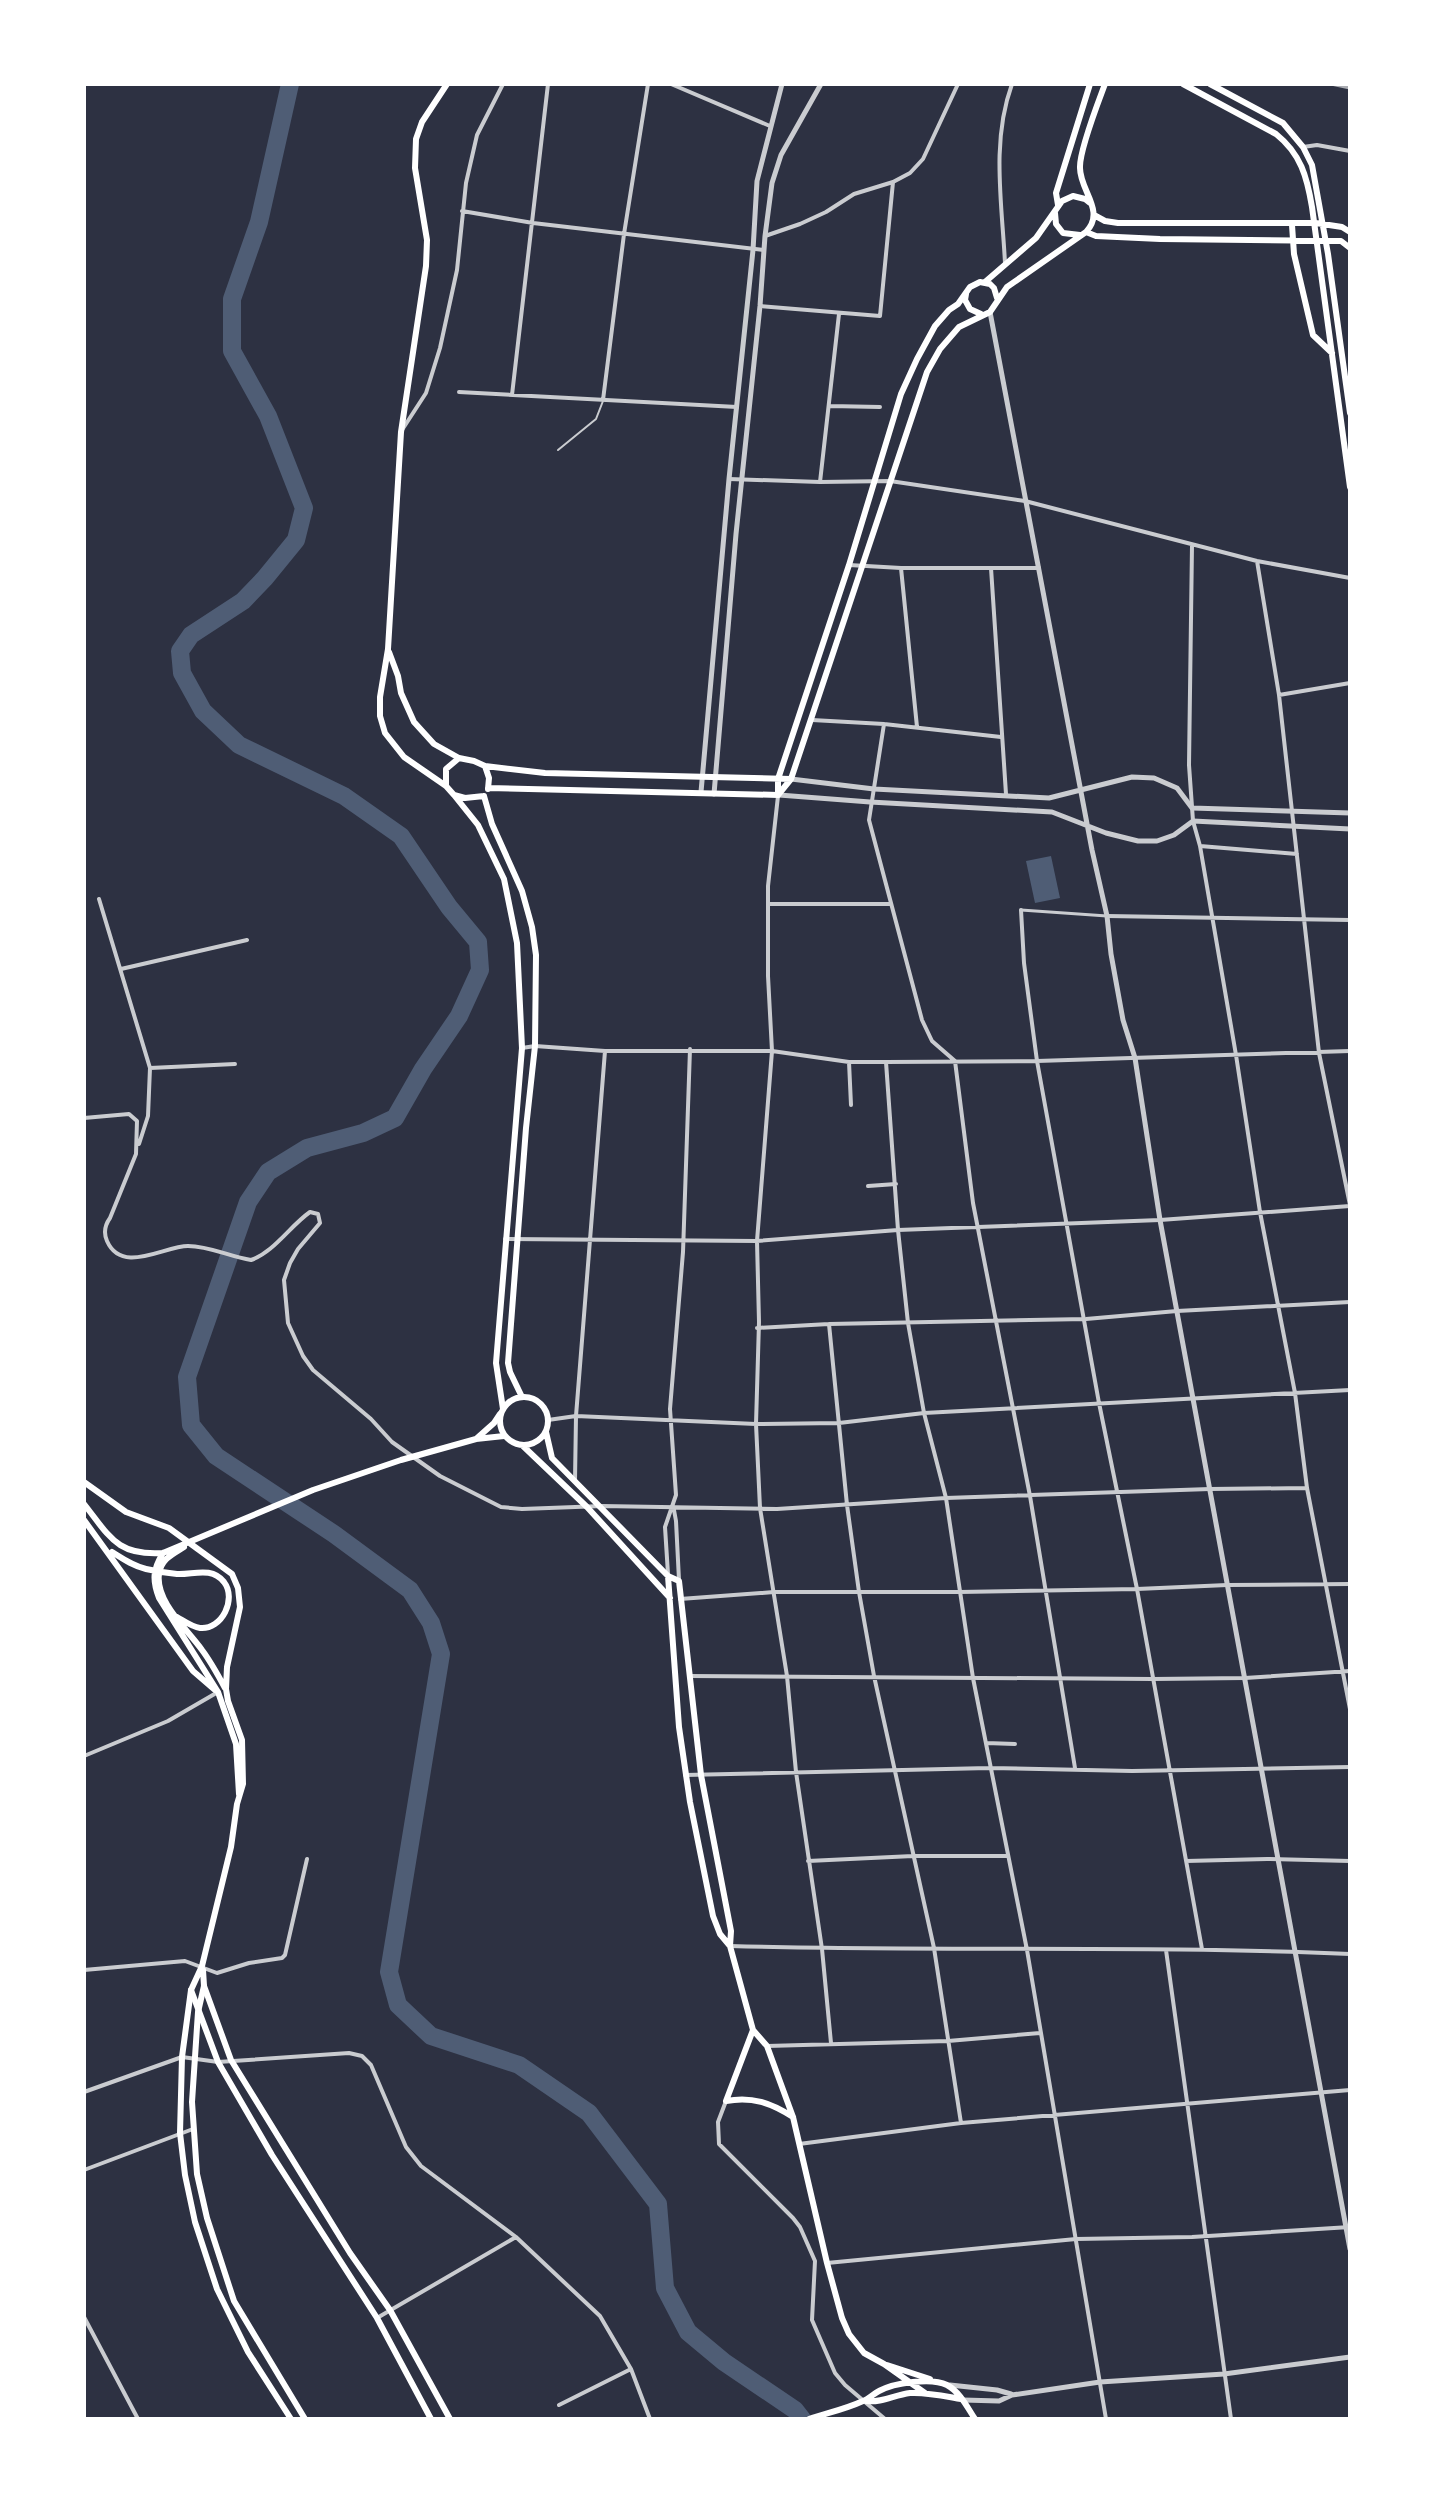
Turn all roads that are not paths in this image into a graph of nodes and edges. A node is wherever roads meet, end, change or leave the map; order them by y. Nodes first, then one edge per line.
1 (447, 84) edge
2 (503, 84) edge
3 (548, 84) edge
4 (648, 84) edge
5 (671, 84) edge
6 (782, 84) edge
7 (821, 84) edge
8 (958, 84) edge
9 (1012, 84) edge
10 (1090, 84) edge
11 (1105, 84) edge
12 (1183, 84) edge
13 (1210, 84) edge
14 (1242, 101) junction
15 (1236, 112) junction
16 (770, 126) junction
17 (1303, 147) junction
18 (1350, 151) edge
19 (893, 182) junction
20 (1056, 209) junction
21 (462, 211) junction
22 (1094, 212) junction
23 (533, 223) junction
24 (1174, 224) junction
25 (1292, 225) junction
26 (1350, 232) edge
27 (624, 234) junction
28 (1083, 234) junction
29 (765, 236) junction
30 (1174, 240) junction
31 (1297, 241) junction
32 (1350, 248) edge
33 (753, 250) junction
34 (764, 250) junction
35 (1005, 263) junction
36 (985, 282) junction
37 (966, 294) junction
38 (997, 298) junction
39 (760, 306) junction
40 (987, 313) junction
41 (839, 314) junction
42 (1332, 353) junction
43 (459, 392) dead end
44 (512, 395) junction
45 (603, 400) junction
46 (830, 406) junction
47 (737, 407) junction
48 (880, 407) dead end
49 (1350, 413) edge
50 (401, 432) junction
51 (558, 450) dead end
52 (729, 479) junction
53 (741, 480) junction
54 (874, 481) junction
55 (890, 481) junction
56 (820, 482) junction
57 (1350, 487) edge
58 (1025, 501) junction
59 (1192, 545) junction
60 (1257, 561) junction
61 (849, 565) junction
62 (864, 565) junction
63 (901, 568) junction
64 (991, 568) junction
65 (1039, 568) junction
66 (1350, 578) edge
67 (388, 649) junction
68 (1350, 683) edge
69 (1279, 695) junction
70 (810, 720) junction
71 (884, 724) junction
72 (917, 727) junction
73 (1001, 737) junction
74 (459, 758) junction
75 (485, 766) junction
76 (702, 777) junction
77 (714, 778) junction
78 (778, 779) junction
79 (791, 779) junction
80 (446, 786) junction
81 (488, 788) junction
82 (874, 789) junction
83 (1081, 791) junction
84 (701, 792) junction
85 (714, 794) junction
86 (1006, 794) junction
87 (454, 795) junction
88 (778, 795) junction
89 (484, 796) junction
90 (870, 802) junction
91 (1192, 808) junction
92 (1293, 813) junction
93 (1350, 813) edge
94 (1193, 821) junction
95 (1088, 827) junction
96 (1295, 828) junction
97 (1350, 829) edge
98 (1200, 846) junction
99 (1297, 854) junction
100 (99, 899) dead end
101 (768, 904) junction
102 (890, 904) junction
103 (1021, 910) joint
104 (1107, 916) junction
105 (1212, 917) junction
106 (1304, 919) junction
107 (1350, 920) edge
108 (247, 940) dead end
109 (121, 969) junction
110 (535, 1046) junction
111 (522, 1048) junction
112 (690, 1049) junction
113 (605, 1051) junction
114 (772, 1051) junction
115 (1350, 1051) edge
116 (1319, 1053) junction
117 (1236, 1055) junction
118 (1135, 1058) junction
119 (955, 1061) junction
120 (1037, 1061) junction
121 (849, 1062) junction
122 (886, 1062) junction
123 (235, 1064) dead end
124 (150, 1068) junction
125 (851, 1105) dead end
126 (84, 1118) edge
127 (136, 1154) junction
128 (896, 1184) junction
129 (868, 1186) dead end
130 (1350, 1205) edge
131 (1260, 1212) junction
132 (1160, 1220) junction
133 (1067, 1222) junction
134 (978, 1228) junction
135 (898, 1230) junction
136 (505, 1239) junction
137 (517, 1240) junction
138 (589, 1240) junction
139 (683, 1241) junction
140 (757, 1241) junction
141 (1350, 1302) edge
142 (1277, 1306) junction
143 (1177, 1311) junction
144 (995, 1319) junction
145 (1086, 1319) junction
146 (908, 1323) junction
147 (829, 1324) junction
148 (757, 1328) junction
149 (1350, 1390) edge
150 (1295, 1393) junction
151 (522, 1397) junction
152 (1193, 1398) junction
153 (1099, 1403) junction
154 (1012, 1408) junction
155 (501, 1411) junction
156 (924, 1413) junction
157 (576, 1416) junction
158 (548, 1420) junction
159 (670, 1420) junction
160 (839, 1423) junction
161 (756, 1424) junction
162 (546, 1432) junction
163 (504, 1436) junction
164 (476, 1439) junction
165 (523, 1446) junction
166 (84, 1482) edge
167 (575, 1483) junction
168 (1307, 1488) junction
169 (1210, 1489) junction
170 (1117, 1494) junction
171 (1030, 1496) junction
172 (946, 1498) junction
173 (84, 1504) edge
174 (847, 1505) junction
175 (602, 1506) junction
176 (587, 1507) junction
177 (673, 1507) junction
178 (760, 1508) junction
179 (84, 1520) edge
180 (197, 1538) junction
181 (106, 1548) junction
182 (163, 1553) junction
183 (668, 1576) junction
184 (679, 1581) junction
185 (1350, 1584) edge
186 (1227, 1585) junction
187 (1325, 1585) junction
188 (1137, 1589) junction
189 (1046, 1591) junction
190 (774, 1592) junction
191 (859, 1592) junction
192 (959, 1592) junction
193 (670, 1598) junction
194 (680, 1599) junction
195 (177, 1617) junction
196 (1343, 1671) junction
197 (1350, 1671) edge
198 (689, 1676) junction
199 (787, 1676) junction
200 (874, 1676) junction
201 (973, 1678) junction
202 (1062, 1678) junction
203 (1245, 1678) junction
204 (1153, 1679) junction
205 (222, 1690) junction
206 (1350, 1709) edge
207 (985, 1743) junction
208 (1015, 1744) dead end
209 (84, 1756) edge
210 (1350, 1767) edge
211 (989, 1768) junction
212 (1075, 1768) junction
213 (894, 1769) junction
214 (1168, 1769) junction
215 (1261, 1769) junction
216 (796, 1772) junction
217 (685, 1775) junction
218 (701, 1775) junction
219 (913, 1856) junction
220 (1008, 1856) junction
221 (307, 1859) dead end
222 (1279, 1860) junction
223 (808, 1861) junction
224 (1186, 1861) junction
225 (1350, 1861) edge
226 (730, 1946) junction
227 (934, 1948) junction
228 (822, 1949) junction
229 (1202, 1949) junction
230 (1027, 1950) junction
231 (1166, 1950) junction
232 (1295, 1952) junction
233 (1350, 1954) edge
234 (202, 1966) junction
235 (84, 1970) edge
236 (204, 1986) junction
237 (191, 1990) junction
238 (198, 2012) junction
239 (753, 2030) junction
240 (1040, 2033) junction
241 (948, 2041) junction
242 (831, 2043) junction
243 (767, 2046) junction
244 (182, 2057) junction
245 (195, 2058) junction
246 (231, 2060) junction
247 (218, 2062) junction
248 (1350, 2090) edge
249 (84, 2092) edge
250 (1321, 2092) junction
251 (726, 2101) junction
252 (1189, 2105) junction
253 (1055, 2114) junction
254 (793, 2117) junction
255 (961, 2123) junction
256 (193, 2129) junction
257 (180, 2133) junction
258 (799, 2144) junction
259 (285, 2147) junction
260 (272, 2155) junction
261 (84, 2170) edge
262 (207, 2218) junction
263 (195, 2222) junction
264 (1348, 2227) edge
265 (1206, 2235) junction
266 (516, 2237) junction
267 (1076, 2239) junction
268 (1350, 2249) edge
269 (350, 2253) junction
270 (339, 2261) junction
271 (827, 2263) junction
272 (240, 2310) junction
273 (390, 2310) junction
274 (84, 2317) edge
275 (377, 2318) junction
276 (230, 2319) junction
277 (1350, 2357) edge
278 (884, 2364) junction
279 (631, 2369) junction
280 (891, 2371) junction
281 (1224, 2374) junction
282 (907, 2382) junction
283 (1100, 2382) junction
284 (946, 2384) junction
285 (878, 2391) junction
286 (925, 2393) junction
287 (1012, 2395) junction
288 (963, 2400) junction
289 (866, 2401) junction
290 (559, 2405) dead end
291 (299, 2410) junction
292 (290, 2418) edge
293 (138, 2419) edge
294 (305, 2419) edge
295 (431, 2419) edge
296 (450, 2419) edge
297 (650, 2419) edge
298 (809, 2419) edge
299 (885, 2419) edge
300 (975, 2419) edge
301 (1106, 2419) edge
302 (1231, 2419) edge

1 - 50 main road
2 - 21 street
3 - 23 street
4 - 27 street
5 - 16 street
6 - 16 street
7 - 29 street
8 - 19 street
9 - 35 street
10 - 20 main road
11 - 22 main road
12 - 15 main road
13 - 14 main road
14 - 15 main road
14 - 17 main road
15 - 42 main road
16 - 33 street
17 - 18 street
17 - 49 main road
19 - 29 street
19 - 41 street
20 - 22 main road
20 - 28 main road
20 - 35 main road
21 - 23 street
21 - 50 street
22 - 24 main road
22 - 28 main road
23 - 27 street
23 - 44 street
24 - 25 main road
24 - 30 main road
25 - 26 main road
25 - 31 main road
27 - 33 street
27 - 45 street
28 - 30 main road
28 - 38 main road
29 - 34 street
30 - 31 main road
31 - 32 main road
31 - 42 main road
33 - 34 street
33 - 47 street
34 - 39 street
35 - 36 main road
36 - 37 main road
36 - 38 main road
37 - 40 main road
37 - 54 main road
38 - 40 main road
39 - 41 street
39 - 53 street
40 - 55 main road
40 - 58 street
41 - 46 street
42 - 57 main road
43 - 44 street
44 - 45 street
45 - 47 street
45 - 51 lane
46 - 48 street
46 - 56 street
47 - 52 street
50 - 67 main road
52 - 53 street
52 - 76 street
53 - 56 street
53 - 77 street
54 - 55 street
54 - 56 street
54 - 61 main road
55 - 58 street
55 - 62 main road
58 - 59 street
58 - 65 street
59 - 60 street
59 - 91 street
60 - 66 street
60 - 69 street
61 - 62 street
61 - 78 main road
62 - 63 street
62 - 70 main road
63 - 64 street
63 - 72 street
64 - 65 street
64 - 73 street
65 - 83 street
67 - 74 main road
67 - 80 main road
68 - 69 street
69 - 92 street
70 - 71 street
70 - 79 main road
71 - 72 street
71 - 82 street
72 - 73 street
73 - 86 street
74 - 75 main road
74 - 80 main road
75 - 76 main road
75 - 81 main road
76 - 77 main road
76 - 84 street
77 - 78 main road
77 - 85 street
78 - 79 main road
78 - 88 main road
79 - 82 street
79 - 88 main road
80 - 87 main road
81 - 84 main road
81 - 89 main road
82 - 86 street
82 - 90 street
83 - 86 street
83 - 91 street
83 - 95 street
84 - 85 main road
85 - 88 main road
87 - 89 main road
87 - 111 main road
88 - 90 street
88 - 101 street
89 - 110 main road
90 - 95 street
90 - 102 street
91 - 92 street
91 - 94 street
92 - 93 street
92 - 96 street
94 - 95 street
94 - 96 street
94 - 98 street
95 - 104 street
96 - 97 street
96 - 99 street
98 - 99 street
98 - 105 street
99 - 106 street
100 - 109 street
101 - 102 street
101 - 114 street
102 - 119 street
103 - 104 street
103 - 120 street
104 - 105 street
104 - 118 street
105 - 106 street
105 - 117 street
106 - 107 street
106 - 116 street
108 - 109 street
109 - 124 street
110 - 111 street
110 - 113 street
110 - 137 main road
111 - 136 main road
112 - 113 street
112 - 114 street
112 - 139 street
113 - 138 street
114 - 121 street
114 - 140 street
115 - 116 street
116 - 117 street
116 - 130 street
117 - 118 street
117 - 131 street
118 - 120 street
118 - 132 street
119 - 120 street
119 - 122 street
119 - 134 street
120 - 133 street
121 - 122 street
121 - 125 street
122 - 128 street
123 - 124 street
124 - 127 street
126 - 127 street
127 - 176 street
128 - 129 street
128 - 135 street
130 - 131 street
131 - 132 street
131 - 142 street
132 - 133 street
132 - 143 street
133 - 134 street
133 - 145 street
134 - 135 street
134 - 144 street
135 - 140 street
135 - 146 street
136 - 137 street
136 - 155 main road
137 - 138 street
137 - 151 main road
138 - 139 street
138 - 157 street
139 - 140 street
139 - 159 street
140 - 148 street
141 - 142 street
142 - 143 street
142 - 150 street
143 - 145 street
143 - 152 street
144 - 145 street
144 - 146 street
144 - 154 street
145 - 153 street
146 - 147 street
146 - 156 street
147 - 148 street
147 - 160 street
148 - 161 street
149 - 150 street
150 - 152 street
150 - 168 street
151 - 155 main road
151 - 158 main road
152 - 153 street
152 - 169 street
153 - 154 street
153 - 170 street
154 - 156 street
154 - 171 street
155 - 163 main road
155 - 164 main road
156 - 160 street
156 - 172 street
157 - 158 street
157 - 159 street
157 - 167 street
158 - 162 main road
159 - 161 street
159 - 177 street
160 - 161 street
160 - 174 street
161 - 178 street
162 - 165 main road
162 - 167 main road
163 - 164 main road
163 - 165 main road
164 - 180 main road
165 - 176 main road
166 - 205 main road
167 - 175 main road
168 - 169 street
168 - 187 street
169 - 170 street
169 - 186 street
170 - 171 street
170 - 188 street
171 - 172 street
171 - 189 street
172 - 174 street
172 - 192 street
173 - 182 main road
174 - 178 street
174 - 191 street
175 - 176 street
175 - 177 street
175 - 183 main road
176 - 193 main road
177 - 178 street
177 - 183 street
177 - 184 street
178 - 190 street
179 - 181 main road
180 - 182 main road
180 - 195 main road
181 - 195 main road
181 - 205 main road
182 - 205 main road
183 - 184 main road
183 - 193 main road
184 - 194 main road
185 - 187 street
186 - 187 street
186 - 188 street
186 - 203 street
187 - 196 street
188 - 189 street
188 - 204 street
189 - 192 street
189 - 202 street
190 - 191 street
190 - 194 street
190 - 199 street
191 - 192 street
191 - 200 street
192 - 201 street
193 - 194 main road
193 - 217 main road
194 - 198 main road
195 - 205 main road
196 - 197 street
196 - 203 street
196 - 206 street
198 - 199 street
198 - 218 main road
199 - 200 street
199 - 216 street
200 - 201 street
200 - 213 street
201 - 202 street
201 - 207 street
202 - 204 street
202 - 212 street
203 - 204 street
203 - 215 street
204 - 214 street
205 - 209 street
205 - 234 main road
207 - 208 street
207 - 211 street
210 - 215 street
211 - 212 street
211 - 213 street
211 - 220 street
212 - 214 street
213 - 216 street
213 - 219 street
214 - 215 street
214 - 224 street
215 - 222 street
216 - 218 street
216 - 223 street
217 - 218 street
217 - 226 main road
218 - 226 main road
219 - 220 street
219 - 223 street
219 - 227 street
220 - 230 street
221 - 234 street
222 - 224 street
222 - 225 street
222 - 232 street
223 - 228 street
224 - 229 street
226 - 228 street
226 - 239 main road
227 - 228 street
227 - 230 street
227 - 241 street
228 - 242 street
229 - 231 street
229 - 232 street
230 - 231 street
230 - 240 street
231 - 252 street
232 - 233 street
232 - 250 street
234 - 235 street
234 - 236 main road
234 - 237 main road
236 - 238 main road
236 - 246 main road
237 - 238 main road
237 - 244 main road
238 - 245 main road
238 - 247 main road
239 - 243 main road
239 - 251 main road
240 - 241 street
240 - 253 street
241 - 242 street
241 - 255 street
242 - 243 street
243 - 254 main road
244 - 245 street
244 - 249 street
244 - 257 main road
245 - 247 street
245 - 256 main road
246 - 247 street
246 - 259 main road
246 - 266 street
247 - 260 main road
248 - 250 street
250 - 252 street
250 - 264 street
251 - 254 main road
251 - 299 street
252 - 253 street
252 - 265 street
253 - 255 street
253 - 267 street
254 - 258 main road
255 - 258 street
256 - 257 street
256 - 262 main road
257 - 261 street
257 - 263 main road
258 - 271 main road
259 - 260 main road
259 - 269 main road
260 - 270 main road
262 - 263 main road
262 - 272 main road
263 - 276 main road
264 - 265 street
264 - 268 street
265 - 267 street
265 - 281 street
266 - 273 street
266 - 279 street
267 - 271 street
267 - 283 street
269 - 270 main road
269 - 273 main road
270 - 275 main road
271 - 278 main road
272 - 276 main road
272 - 291 main road
273 - 275 street
273 - 296 main road
274 - 293 street
275 - 295 main road
276 - 292 main road
277 - 281 street
278 - 280 main road
278 - 284 main road
279 - 290 street
279 - 297 street
280 - 282 main road
280 - 285 main road
281 - 283 street
281 - 302 street
282 - 284 main road
282 - 285 main road
282 - 286 main road
283 - 287 street
283 - 301 street
284 - 287 street
284 - 288 main road
285 - 289 main road
286 - 288 main road
286 - 289 main road
287 - 288 street
288 - 300 main road
289 - 298 main road
291 - 292 main road
291 - 294 main road

